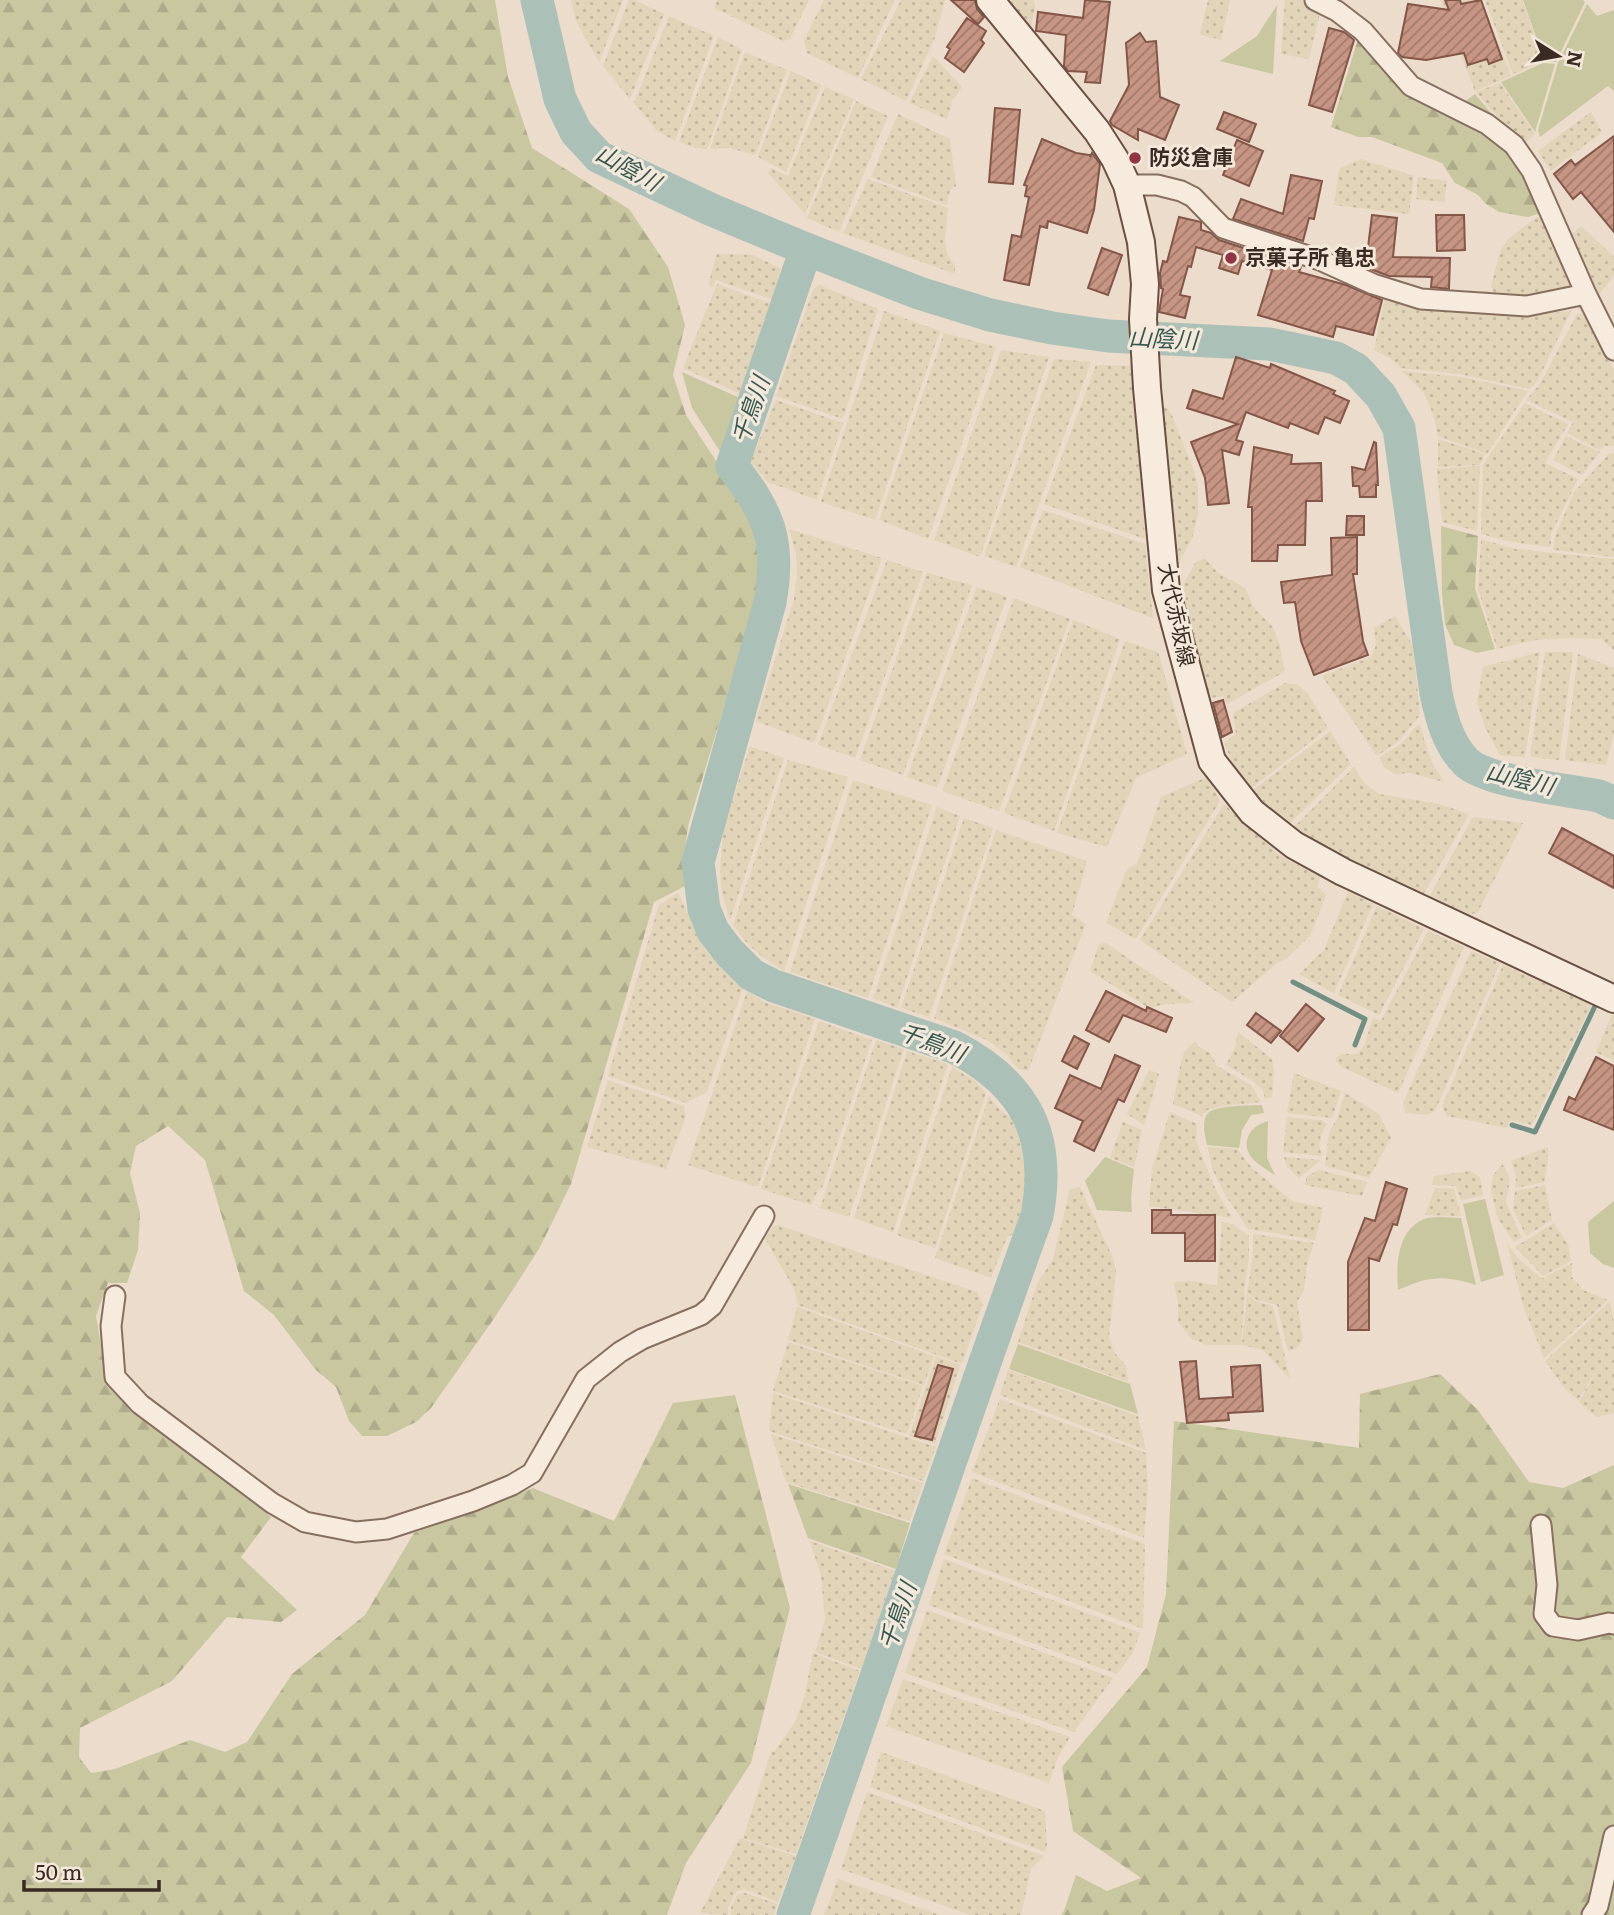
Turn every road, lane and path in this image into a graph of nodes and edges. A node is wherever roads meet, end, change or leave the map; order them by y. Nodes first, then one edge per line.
1 (990, 0) edge
2 (1315, 0) edge
3 (1127, 185) junction
4 (1586, 294) junction
5 (1614, 350) edge
6 (1614, 999) edge
7 (764, 1216) dead end
8 (115, 1296) dead end
9 (1541, 1525) dead end
10 (1614, 1624) edge
11 (1614, 1836) edge
12 (1592, 1915) edge

1 - 3 main road, 大代赤坂線
2 - 4 street
3 - 4 street
3 - 6 main road, 大代赤坂線
4 - 5 street
7 - 8 street
9 - 10 street
11 - 12 street

